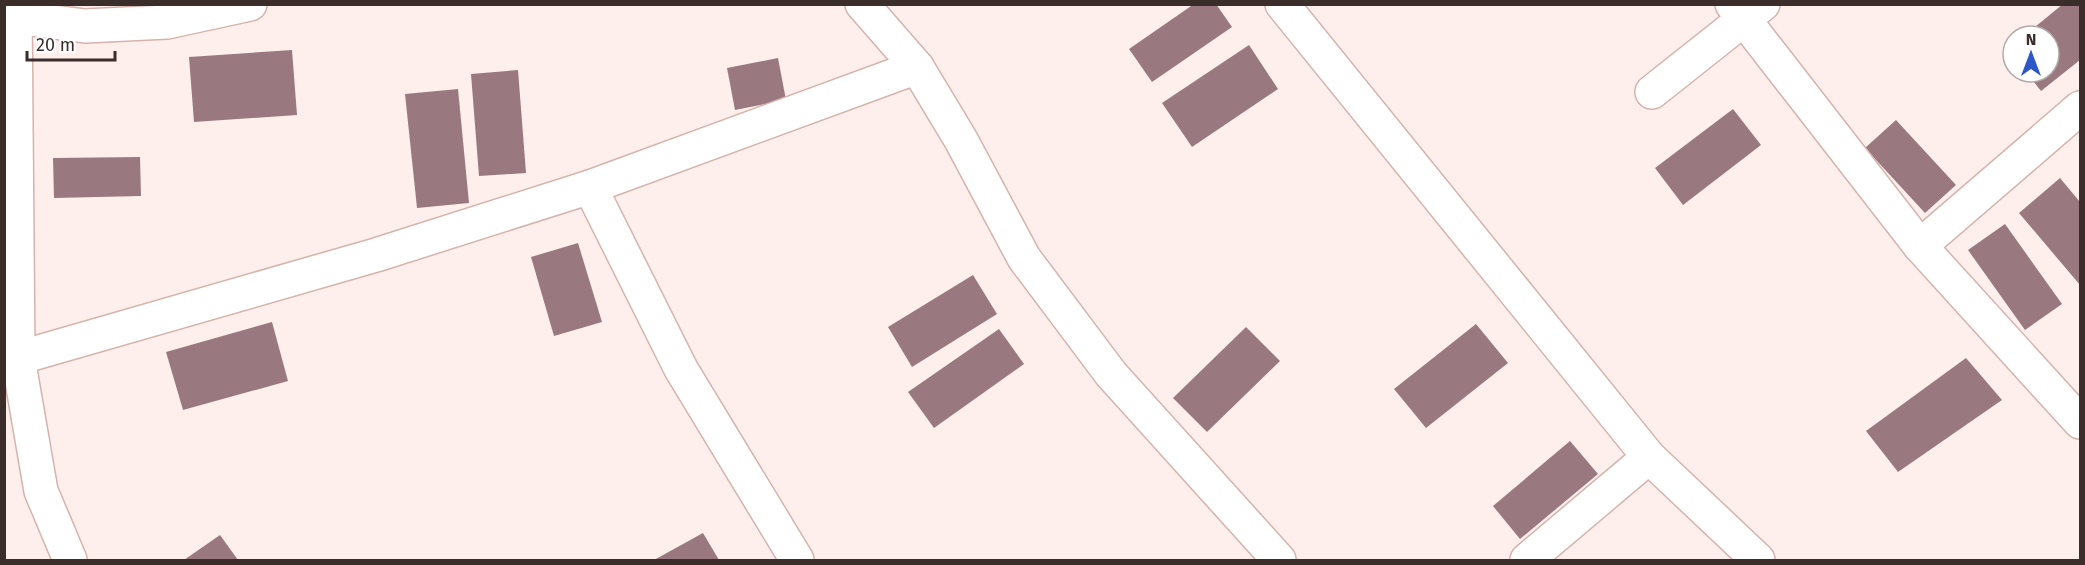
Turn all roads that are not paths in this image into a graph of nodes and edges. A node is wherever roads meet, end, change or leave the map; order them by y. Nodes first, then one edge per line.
1 (250, 4) edge
2 (861, 4) edge
3 (1282, 4) edge
4 (1746, 9) edge
5 (15, 10) edge
6 (917, 67) junction
7 (1652, 92) dead end
8 (2080, 108) edge
9 (590, 187) junction
10 (1920, 246) junction
11 (18, 358) junction
12 (2080, 422) edge
13 (1649, 457) junction
14 (70, 561) edge
15 (797, 561) edge
16 (1280, 561) edge
17 (1527, 561) edge
18 (1758, 561) edge

1 - 5 street
2 - 6 street
3 - 13 street
4 - 7 street
4 - 10 street
5 - 11 street
6 - 9 street
6 - 16 street
8 - 10 street
9 - 11 street
9 - 15 street
10 - 12 street
11 - 14 street
13 - 17 street
13 - 18 street

